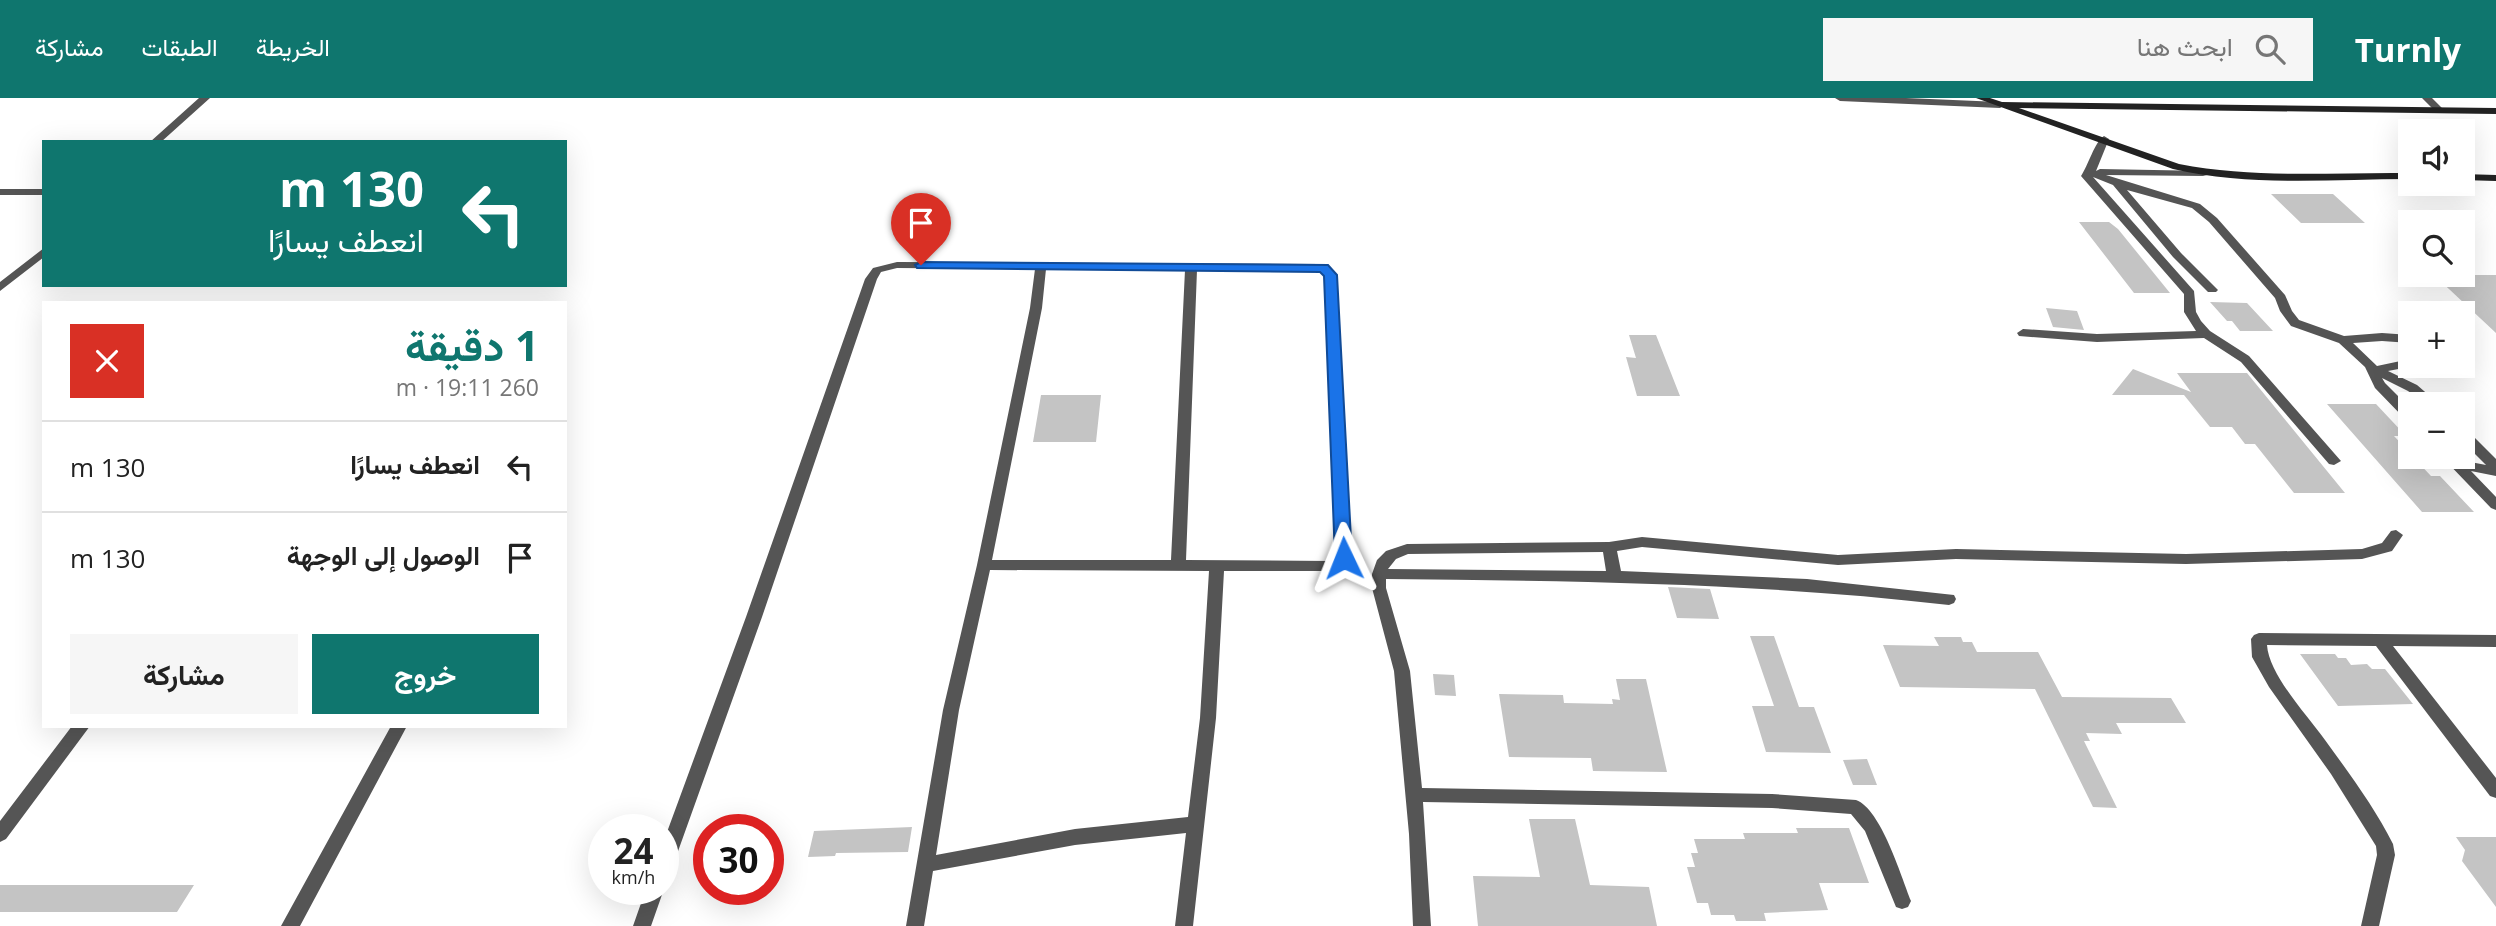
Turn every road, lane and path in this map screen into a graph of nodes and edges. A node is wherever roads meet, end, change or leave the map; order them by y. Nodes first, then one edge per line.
1 (205, 98) edge
2 (1840, 98) edge
3 (1981, 98) edge
4 (2427, 98) edge
5 (2000, 105) junction
6 (2439, 110) junction
7 (2496, 111) edge
8 (2104, 139) junction
9 (157, 140) edge
10 (2089, 172) junction
11 (2203, 173) junction
12 (2398, 176) edge
13 (2475, 177) edge
14 (2496, 178) edge
15 (2116, 183) junction
16 (0, 192) edge
17 (42, 192) edge
18 (42, 253) edge
19 (1041, 267) junction
20 (1191, 267) junction
21 (0, 288) edge
22 (2212, 290) dead end
23 (2022, 333) dead end
24 (2206, 334) junction
25 (2398, 338) edge
26 (2343, 340) junction
27 (2398, 365) edge
28 (2373, 370) junction
29 (2420, 392) edge
30 (2398, 404) edge
31 (2475, 447) edge
32 (2334, 461) dead end
33 (2475, 465) edge
34 (2461, 469) edge
35 (2496, 469) edge
36 (2496, 505) edge
37 (2396, 535) dead end
38 (1609, 547) junction
39 (1804, 557) junction
40 (984, 565) junction
41 (1217, 566) junction
42 (1178, 567) junction
43 (1379, 574) junction
44 (1614, 576) junction
45 (1813, 584) junction
46 (1949, 599) dead end
47 (2380, 640) junction
48 (2496, 641) edge
49 (80, 728) edge
50 (398, 728) edge
51 (2496, 791) edge
52 (1414, 796) junction
53 (679, 824) edge
54 (1196, 824) junction
55 (0, 834) edge
56 (925, 864) junction
57 (1902, 901) dead end
58 (650, 905) edge
59 (290, 926) edge
60 (642, 926) edge
61 (915, 926) edge
62 (1184, 926) edge
63 (1422, 926) edge
64 (2370, 926) edge

1 - 9 street
2 - 5 street
3 - 5 main road
4 - 6 street
5 - 6 main road
5 - 8 main road
6 - 7 main road
8 - 10 street
8 - 11 main road
10 - 11 street
10 - 15 street
10 - 24 street
11 - 12 main road
13 - 14 main road
15 - 22 street
15 - 26 street
16 - 17 street
18 - 21 street
19 - 20 street
19 - 40 street
19 - 53 street
20 - 41 street
20 - 42 street
23 - 24 street
24 - 32 street
25 - 26 street
26 - 28 street
27 - 28 street
28 - 29 street
28 - 30 street
31 - 35 street
33 - 35 street
34 - 36 street
37 - 39 street
38 - 39 street
38 - 43 street
38 - 44 street
39 - 45 street
40 - 42 street
40 - 56 street
41 - 42 street
41 - 54 street
43 - 44 street
43 - 52 street
44 - 45 street
45 - 46 street
47 - 48 street
47 - 51 street
47 - 64 street
49 - 55 street
50 - 59 street
52 - 57 street
52 - 63 street
54 - 56 street
54 - 62 street
56 - 61 street
58 - 60 street

